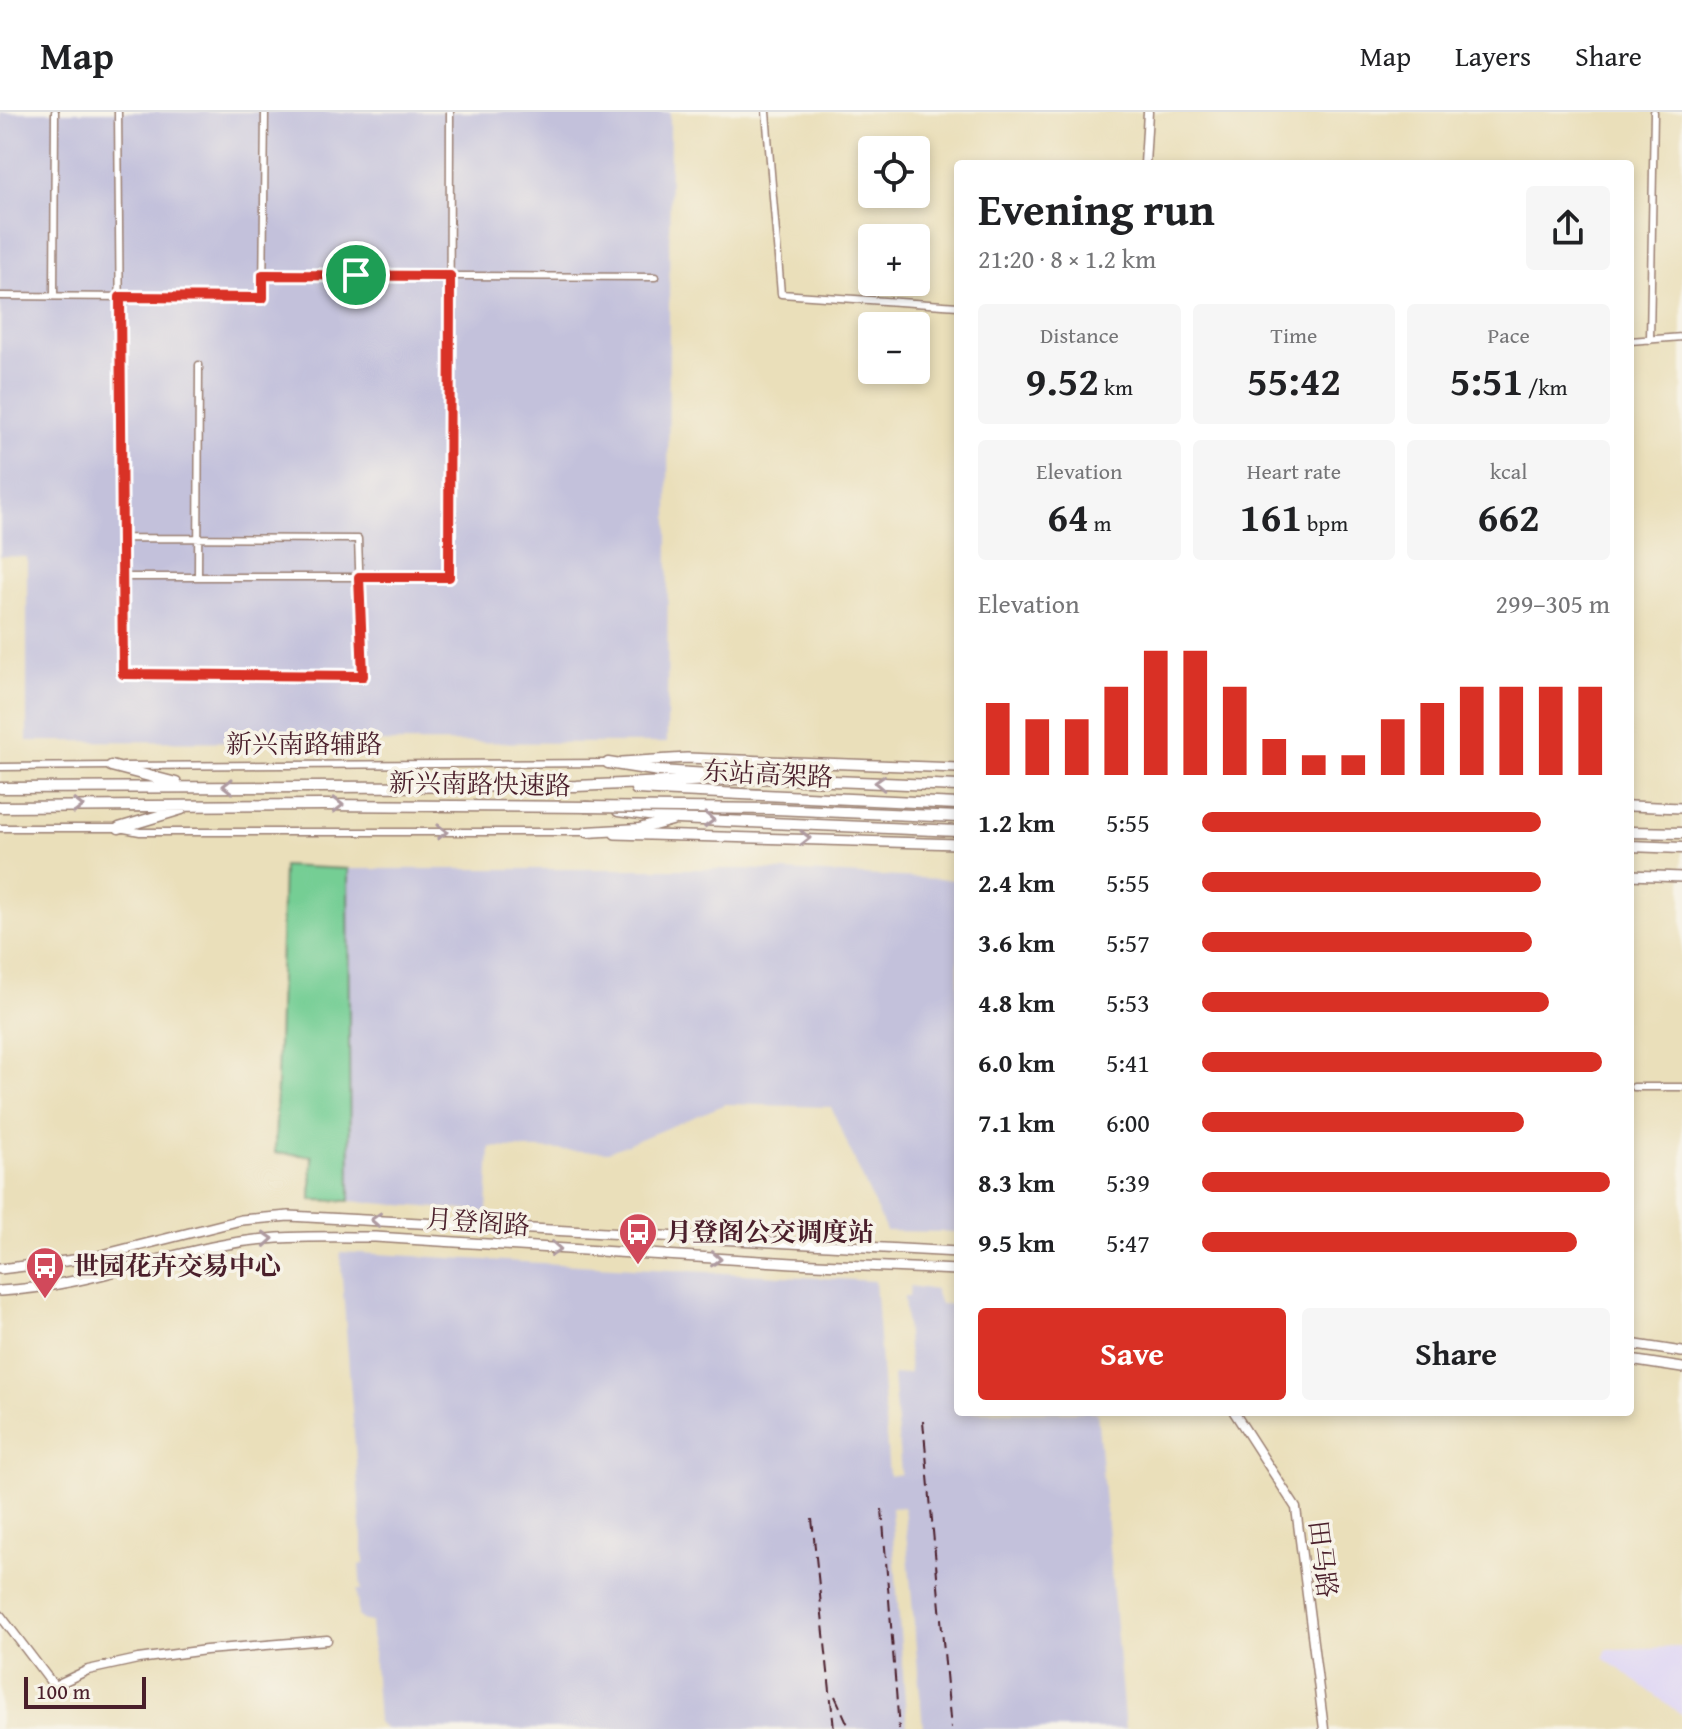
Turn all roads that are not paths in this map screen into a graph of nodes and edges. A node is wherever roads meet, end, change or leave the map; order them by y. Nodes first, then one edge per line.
1 (55, 112) edge
2 (118, 112) edge
3 (265, 112) edge
4 (450, 112) edge
5 (766, 112) edge
6 (1148, 112) edge
7 (1654, 112) edge
8 (1145, 160) edge
9 (263, 275) junction
10 (450, 276) junction
11 (655, 277) dead end
12 (0, 296) edge
13 (54, 296) junction
14 (120, 297) junction
15 (954, 306) edge
16 (1682, 337) edge
17 (1650, 340) junction
18 (1634, 341) edge
19 (199, 365) dead end
20 (122, 538) junction
21 (199, 538) junction
22 (122, 577) junction
23 (198, 577) junction
24 (359, 577) junction
25 (608, 763) junction
26 (111, 766) junction
27 (0, 767) edge
28 (954, 768) edge
29 (758, 778) junction
30 (190, 786) junction
31 (576, 786) junction
32 (954, 786) edge
33 (0, 788) edge
34 (954, 804) edge
35 (193, 806) junction
36 (1634, 806) edge
37 (0, 807) edge
38 (584, 807) junction
39 (1682, 808) edge
40 (954, 817) edge
41 (678, 819) junction
42 (0, 828) edge
43 (119, 828) junction
44 (954, 831) edge
45 (587, 832) junction
46 (1634, 832) edge
47 (1682, 833) edge
48 (954, 844) edge
49 (1634, 846) edge
50 (1682, 848) edge
51 (1634, 875) edge
52 (1682, 877) edge
53 (1634, 1087) dead end
54 (1682, 1087) edge
55 (954, 1252) edge
56 (0, 1269) edge
57 (954, 1270) edge
58 (0, 1291) edge
59 (1634, 1345) edge
60 (1682, 1352) edge
61 (1634, 1361) edge
62 (1682, 1368) edge
63 (1237, 1416) edge
64 (0, 1615) edge
65 (327, 1640) dead end
66 (1324, 1729) edge

1 - 13 street
2 - 14 street
3 - 9 street
4 - 10 street
5 - 15 street
6 - 8 street
7 - 17 street
9 - 10 street
9 - 14 street
10 - 11 street
10 - 24 street
12 - 13 street
13 - 14 street
14 - 20 street
16 - 17 street
17 - 18 street
19 - 21 street
20 - 21 street
20 - 22 street
21 - 23 street
21 - 24 street
22 - 23 street
22 - 24 street
23 - 24 street
25 - 26 street, 新兴南路辅路
25 - 28 main road
25 - 29 main road
26 - 27 street, 新兴南路辅路
26 - 30 main road
29 - 31 main road, 新兴南路快速路
32 -> 29 main road, 新兴南路快速路
31 -> 30 main road, 新兴南路快速路
30 - 33 main road, 新兴南路快速路
31 - 34 main road, 东站高架路
37 -> 35 main road, 新兴南路快速路
35 -> 38 main road, 新兴南路快速路
35 - 43 main road
36 - 39 main road
38 - 40 main road, 东站高架路, bridge
38 - 41 main road, 新兴南路快速路
41 -> 44 main road, 新兴南路快速路
41 - 45 main road
42 - 43 street
43 -> 45 street
45 -> 48 main road
46 - 47 main road
49 - 50 main road
51 - 52 main road
53 - 54 street
55 -> 56 main road, 月登阁路
58 -> 57 main road, 月登阁路
59 - 60 main road
61 - 62 main road
63 - 66 street, 田马路
64 - 65 street

